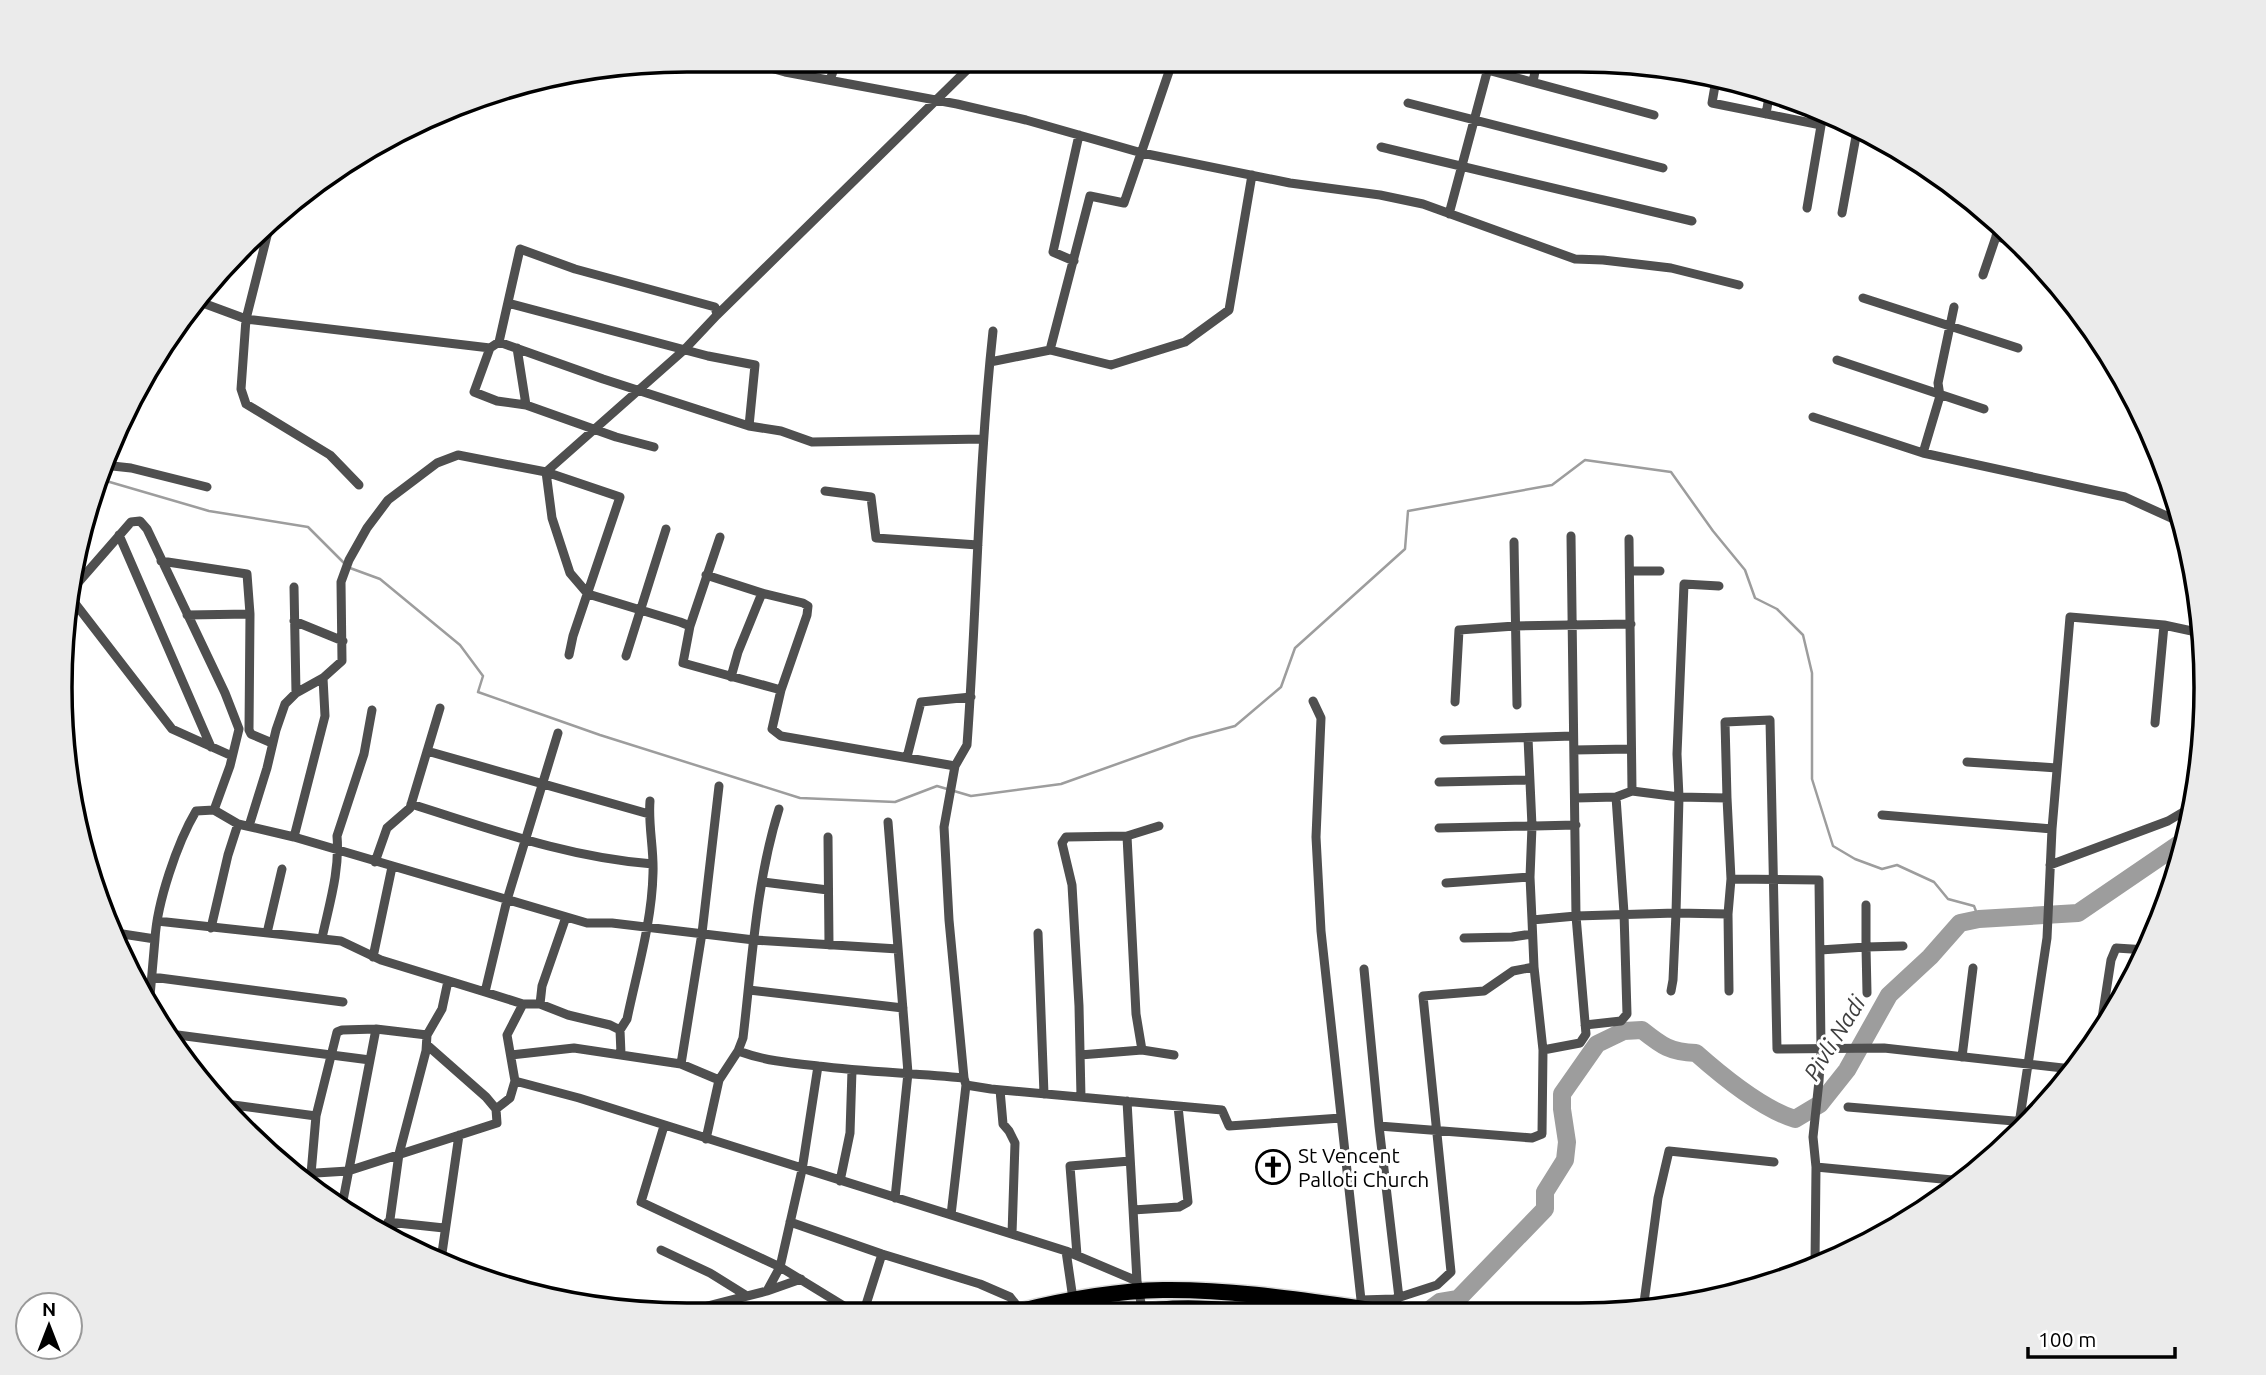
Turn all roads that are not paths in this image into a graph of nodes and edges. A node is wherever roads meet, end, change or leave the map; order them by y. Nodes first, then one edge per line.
1 (785, 72) edge
2 (832, 72) edge
3 (965, 72) edge
4 (1169, 72) edge
5 (1487, 72) edge
6 (1507, 72) edge
7 (1535, 72) edge
8 (830, 80) junction
9 (1533, 82) junction
10 (1715, 88) edge
11 (936, 100) junction
12 (1768, 102) edge
13 (1408, 103) dead end
14 (1766, 114) junction
15 (1654, 115) dead end
16 (1474, 120) junction
17 (1821, 125) joint
18 (1079, 135) junction
19 (1856, 138) edge
20 (1381, 147) dead end
21 (1142, 153) junction
22 (1462, 166) junction
23 (1663, 168) dead end
24 (1252, 175) junction
25 (1807, 208) dead end
26 (1842, 213) dead end
27 (1449, 214) junction
28 (1692, 221) dead end
29 (1996, 236) edge
30 (266, 239) edge
31 (1074, 261) junction
32 (1983, 275) dead end
33 (1739, 285) dead end
34 (1863, 298) dead end
35 (508, 303) junction
36 (206, 304) edge
37 (1954, 307) dead end
38 (716, 315) junction
39 (246, 319) junction
40 (1950, 326) junction
41 (993, 331) dead end
42 (495, 345) junction
43 (517, 348) junction
44 (2018, 348) dead end
45 (684, 350) junction
46 (1050, 350) junction
47 (1837, 360) dead end
48 (990, 362) junction
49 (638, 391) junction
50 (1939, 394) junction
51 (526, 405) junction
52 (1984, 409) dead end
53 (1814, 417) dead end
54 (750, 426) junction
55 (593, 428) junction
56 (983, 439) junction
57 (654, 447) dead end
58 (1923, 453) junction
59 (113, 466) edge
60 (546, 472) junction
61 (359, 485) dead end
62 (207, 487) dead end
63 (825, 491) dead end
64 (2170, 518) edge
65 (666, 529) dead end
66 (119, 535) junction
67 (1571, 536) dead end
68 (720, 537) dead end
69 (1629, 540) dead end
70 (1514, 542) dead end
71 (978, 545) junction
72 (162, 561) junction
73 (1630, 571) junction
74 (1660, 571) dead end
75 (706, 575) junction
76 (82, 578) edge
77 (1719, 586) dead end
78 (294, 587) dead end
79 (762, 593) junction
80 (588, 594) junction
81 (77, 606) edge
82 (639, 610) junction
83 (250, 614) junction
84 (187, 615) junction
85 (295, 621) junction
86 (1572, 624) junction
87 (1631, 624) junction
88 (2164, 625) junction
89 (690, 626) junction
90 (1515, 626) junction
91 (2191, 631) edge
92 (343, 641) junction
93 (569, 655) dead end
94 (626, 656) dead end
95 (731, 677) junction
96 (323, 678) junction
97 (781, 690) junction
98 (296, 693) junction
99 (971, 697) junction
100 (1313, 701) dead end
101 (1455, 702) dead end
102 (1517, 705) dead end
103 (440, 708) dead end
104 (372, 710) dead end
105 (2155, 723) dead end
106 (244, 730) junction
107 (558, 733) dead end
108 (1573, 736) junction
109 (1528, 738) junction
110 (1444, 740) dead end
111 (272, 743) junction
112 (211, 747) junction
113 (1630, 749) junction
114 (1574, 750) junction
115 (427, 751) junction
116 (232, 756) junction
117 (907, 757) junction
118 (1968, 762) dead end
119 (955, 765) junction
120 (2057, 768) junction
121 (1529, 780) junction
122 (1439, 782) dead end
123 (544, 783) junction
124 (719, 786) dead end
125 (1632, 791) junction
126 (1616, 797) junction
127 (1679, 797) junction
128 (1576, 798) junction
129 (1727, 798) junction
130 (650, 801) dead end
131 (411, 804) junction
132 (779, 809) dead end
133 (214, 810) junction
134 (2181, 813) edge
135 (649, 814) junction
136 (1882, 815) dead end
137 (888, 822) dead end
138 (238, 824) junction
139 (1576, 825) junction
140 (249, 826) junction
141 (1159, 826) dead end
142 (1532, 826) junction
143 (1439, 828) dead end
144 (2052, 829) junction
145 (828, 836) dead end
146 (1127, 836) junction
147 (294, 837) junction
148 (526, 840) junction
149 (338, 850) junction
150 (375, 862) junction
151 (653, 864) junction
152 (2050, 865) junction
153 (392, 867) junction
154 (282, 869) dead end
155 (1530, 877) junction
156 (1731, 879) junction
157 (1773, 880) junction
158 (763, 882) junction
159 (1446, 883) dead end
160 (828, 890) junction
161 (507, 900) junction
162 (1866, 905) dead end
163 (1624, 913) junction
164 (1676, 913) junction
165 (1728, 914) junction
166 (1576, 916) junction
167 (566, 917) junction
168 (1532, 920) junction
169 (157, 921) junction
170 (647, 926) junction
171 (211, 928) junction
172 (267, 933) junction
173 (702, 933) junction
174 (1038, 933) dead end
175 (124, 934) edge
176 (1532, 934) junction
177 (1464, 938) dead end
178 (155, 939) junction
179 (321, 939) junction
180 (754, 940) junction
181 (829, 945) junction
182 (1903, 946) dead end
183 (1867, 947) junction
184 (898, 949) junction
185 (2136, 949) edge
186 (1820, 950) junction
187 (373, 957) junction
188 (1534, 967) junction
189 (1973, 968) dead end
190 (1364, 969) dead end
191 (152, 977) junction
192 (449, 981) junction
193 (151, 989) edge
194 (749, 990) junction
195 (1671, 991) dead end
196 (1730, 991) dead end
197 (485, 992) junction
198 (1867, 993) dead end
199 (2109, 1000) edge
200 (343, 1002) dead end
201 (523, 1004) junction
202 (540, 1004) junction
203 (903, 1007) junction
204 (1585, 1025) junction
205 (376, 1029) junction
206 (620, 1030) junction
207 (180, 1035) edge
208 (427, 1040) junction
209 (1821, 1048) junction
210 (1142, 1050) junction
211 (1543, 1050) junction
212 (738, 1051) junction
213 (621, 1054) junction
214 (331, 1055) junction
215 (511, 1055) junction
216 (1080, 1055) junction
217 (1174, 1055) dead end
218 (1962, 1057) junction
219 (370, 1060) junction
220 (681, 1064) junction
221 (2028, 1065) junction
222 (818, 1066) junction
223 (2062, 1068) edge
224 (852, 1070) junction
225 (908, 1073) junction
226 (719, 1080) junction
227 (515, 1081) junction
228 (965, 1081) junction
229 (1000, 1090) junction
230 (1044, 1094) junction
231 (1081, 1097) junction
232 (1127, 1101) junction
233 (236, 1105) edge
234 (1178, 1106) junction
235 (1848, 1107) dead end
236 (496, 1109) junction
237 (2022, 1114) edge
238 (316, 1116) junction
239 (1341, 1118) junction
240 (2013, 1124) edge
241 (664, 1126) junction
242 (1379, 1126) junction
243 (1436, 1132) junction
244 (458, 1135) junction
245 (706, 1139) junction
246 (399, 1154) junction
247 (1130, 1161) junction
248 (1774, 1162) dead end
249 (1816, 1167) junction
250 (802, 1170) junction
251 (307, 1171) edge
252 (348, 1171) junction
253 (310, 1174) edge
254 (1948, 1180) edge
255 (840, 1181) junction
256 (343, 1198) edge
257 (895, 1198) junction
258 (1133, 1210) junction
259 (951, 1215) junction
260 (388, 1222) junction
261 (790, 1222) junction
262 (388, 1225) edge
263 (444, 1228) junction
264 (1012, 1234) junction
265 (661, 1250) dead end
266 (1066, 1251) junction
267 (442, 1252) edge
268 (882, 1254) junction
269 (1077, 1255) junction
270 (1815, 1256) edge
271 (780, 1267) junction
272 (801, 1279) junction
273 (1138, 1286) junction
274 (767, 1291) junction
275 (747, 1296) junction
276 (1073, 1299) junction
277 (1644, 1299) edge
278 (728, 1303) edge
279 (840, 1303) edge
280 (866, 1303) edge
281 (1012, 1303) edge
282 (1055, 1303) edge
283 (1139, 1303) edge
284 (1294, 1303) edge
285 (1361, 1303) edge
286 (1400, 1303) edge
287 (1409, 1303) edge

1 - 8 street
2 - 8 street
3 - 11 street
4 - 21 street
5 - 16 street
6 - 9 street
7 - 9 street
8 - 11 street
9 - 15 street
10 - 14 street
11 - 18 street
11 - 38 street
12 - 14 street
13 - 16 street
14 - 17 street
16 - 22 street
16 - 23 street
17 - 25 street
18 - 21 street
18 - 31 street
19 - 26 street
20 - 22 street
21 - 24 street
21 - 31 street
22 - 27 street
22 - 28 street
24 - 27 street
24 - 46 street
27 - 33 street
29 - 32 street
30 - 39 street
31 - 46 street
34 - 40 street
35 - 38 street
35 - 42 street
35 - 45 street
36 - 39 street
37 - 40 street
38 - 45 street
39 - 42 street
39 - 61 street
40 - 44 street
40 - 50 street
41 - 48 street
42 - 43 street
42 - 51 street
43 - 49 street
43 - 51 street
45 - 49 street
45 - 54 street
46 - 48 street
47 - 50 street
48 - 56 street
49 - 54 street
49 - 55 street
50 - 52 street
50 - 58 street
51 - 55 street
53 - 58 street
54 - 56 street
55 - 57 street
55 - 60 street
56 - 71 street
58 - 64 street
59 - 62 street
60 - 80 street
60 - 80 street
60 - 92 street
63 - 71 street
65 - 82 street
66 - 72 street
66 - 76 street
66 - 112 street
67 - 86 street
68 - 75 street
69 - 73 street
70 - 90 street
71 - 99 street
72 - 83 street
72 - 84 street
73 - 74 street
73 - 87 street
75 - 79 street
75 - 89 street
77 - 127 street
78 - 85 street
79 - 95 street
79 - 97 street
80 - 82 street
80 - 93 street
81 - 112 street
82 - 89 street
82 - 94 street
83 - 84 street
83 - 106 street
84 - 106 street
85 - 92 street
85 - 98 street
86 - 87 street
86 - 90 street
86 - 108 street
87 - 113 street
88 - 91 street
88 - 105 street
88 - 120 street
89 - 95 street
90 - 101 street
90 - 102 street
92 - 96 street
95 - 97 street
96 - 98 street
96 - 147 street
97 - 117 street
98 - 111 street
99 - 117 street
99 - 119 street
100 - 239 street
103 - 115 street
104 - 149 street
106 - 111 street
106 - 116 street
107 - 123 street
108 - 109 street
108 - 114 street
109 - 110 street
109 - 121 street
111 - 140 street
112 - 116 street
113 - 114 street
113 - 125 street
114 - 128 street
115 - 123 street
115 - 131 street
116 - 133 street
117 - 119 street
118 - 120 street
119 - 228 street
120 - 144 street
121 - 122 street
121 - 142 street
123 - 135 street
123 - 148 street
124 - 173 street
125 - 126 street
125 - 127 street
126 - 128 street
126 - 163 street
127 - 129 street
127 - 164 street
128 - 139 street
129 - 156 street
129 - 157 street
130 - 135 street
131 - 148 street
131 - 150 street
132 - 158 street
133 - 138 street
133 - 169 street
134 - 152 street
135 - 151 street
136 - 144 street
137 - 184 street
138 - 140 street
138 - 171 street
139 - 142 street
139 - 166 street
140 - 147 street
141 - 146 street
142 - 143 street
142 - 155 street
144 - 152 street
145 - 160 street
146 - 210 street
146 - 216 street
147 - 149 street
148 - 151 street
148 - 161 street
149 - 150 street
149 - 179 street
150 - 153 street
151 - 170 street
152 - 221 street
153 - 161 street
153 - 187 street
154 - 172 street
155 - 159 street
155 - 168 street
156 - 157 street
156 - 165 street
157 - 186 street
157 - 209 street
158 - 160 street
158 - 180 street
160 - 181 street
161 - 167 street
161 - 197 street
162 - 183 street
163 - 164 street
163 - 166 street
163 - 204 street
164 - 165 street
164 - 195 street
165 - 196 street
166 - 168 street
166 - 204 street
167 - 170 street
167 - 202 street
168 - 176 street
169 - 171 street
169 - 178 street
170 - 173 street
170 - 206 street
171 - 172 street
172 - 179 street
173 - 180 street
173 - 220 street
174 - 230 street
175 - 178 street
176 - 177 street
176 - 188 street
178 - 191 street
179 - 187 street
180 - 181 street
180 - 194 street
181 - 184 street
182 - 183 street
183 - 186 street
183 - 198 street
184 - 203 street
185 - 199 street
186 - 209 street
187 - 192 street
188 - 211 street
188 - 243 street
189 - 218 street
190 - 242 street
191 - 193 street
191 - 200 street
192 - 197 street
192 - 208 street
194 - 203 street
194 - 212 street
197 - 201 street
201 - 202 street
201 - 215 street
202 - 206 street
203 - 225 street
204 - 211 street
205 - 208 street
205 - 214 street
205 - 219 street
206 - 213 street
207 - 214 street
208 - 236 street
208 - 246 street
209 - 218 street
209 - 249 street
210 - 216 street
210 - 217 street
211 - 243 street
212 - 222 street
212 - 226 street
213 - 215 street
213 - 220 street
214 - 219 street
214 - 238 street
215 - 227 street
216 - 231 street
218 - 221 street
219 - 252 street
220 - 226 street
221 - 223 street
221 - 237 street
222 - 224 street
222 - 250 street
224 - 225 street
224 - 255 street
225 - 228 street
225 - 257 street
226 - 245 street
227 - 236 street
227 - 241 street
228 - 229 street
228 - 259 street
229 - 230 street
229 - 264 street
230 - 231 street
231 - 232 street
232 - 234 street
232 - 247 street
233 - 238 street
234 - 239 street
234 - 258 street
235 - 240 street
236 - 244 street
238 - 251 street
239 - 285 street
241 - 245 street
241 - 271 street
242 - 243 street
242 - 286 street
243 - 287 street
244 - 246 street
244 - 263 street
245 - 250 street
246 - 252 street
246 - 260 street
247 - 258 street
247 - 269 street
248 - 277 street
249 - 254 street
249 - 270 street
250 - 255 street
250 - 261 street
252 - 253 street
252 - 256 street
255 - 257 street
257 - 259 street
258 - 273 street
259 - 264 street
260 - 262 street
260 - 263 street
261 - 268 street
261 - 271 street
263 - 267 street
264 - 266 street
265 - 275 street
266 - 269 street
266 - 276 street
268 - 280 street
268 - 281 street
269 - 273 street
271 - 272 street
271 - 274 street
272 - 274 street
272 - 279 street
273 - 276 highway
273 - 283 street
273 - 284 highway
274 - 275 street
275 - 278 street
276 - 282 highway

